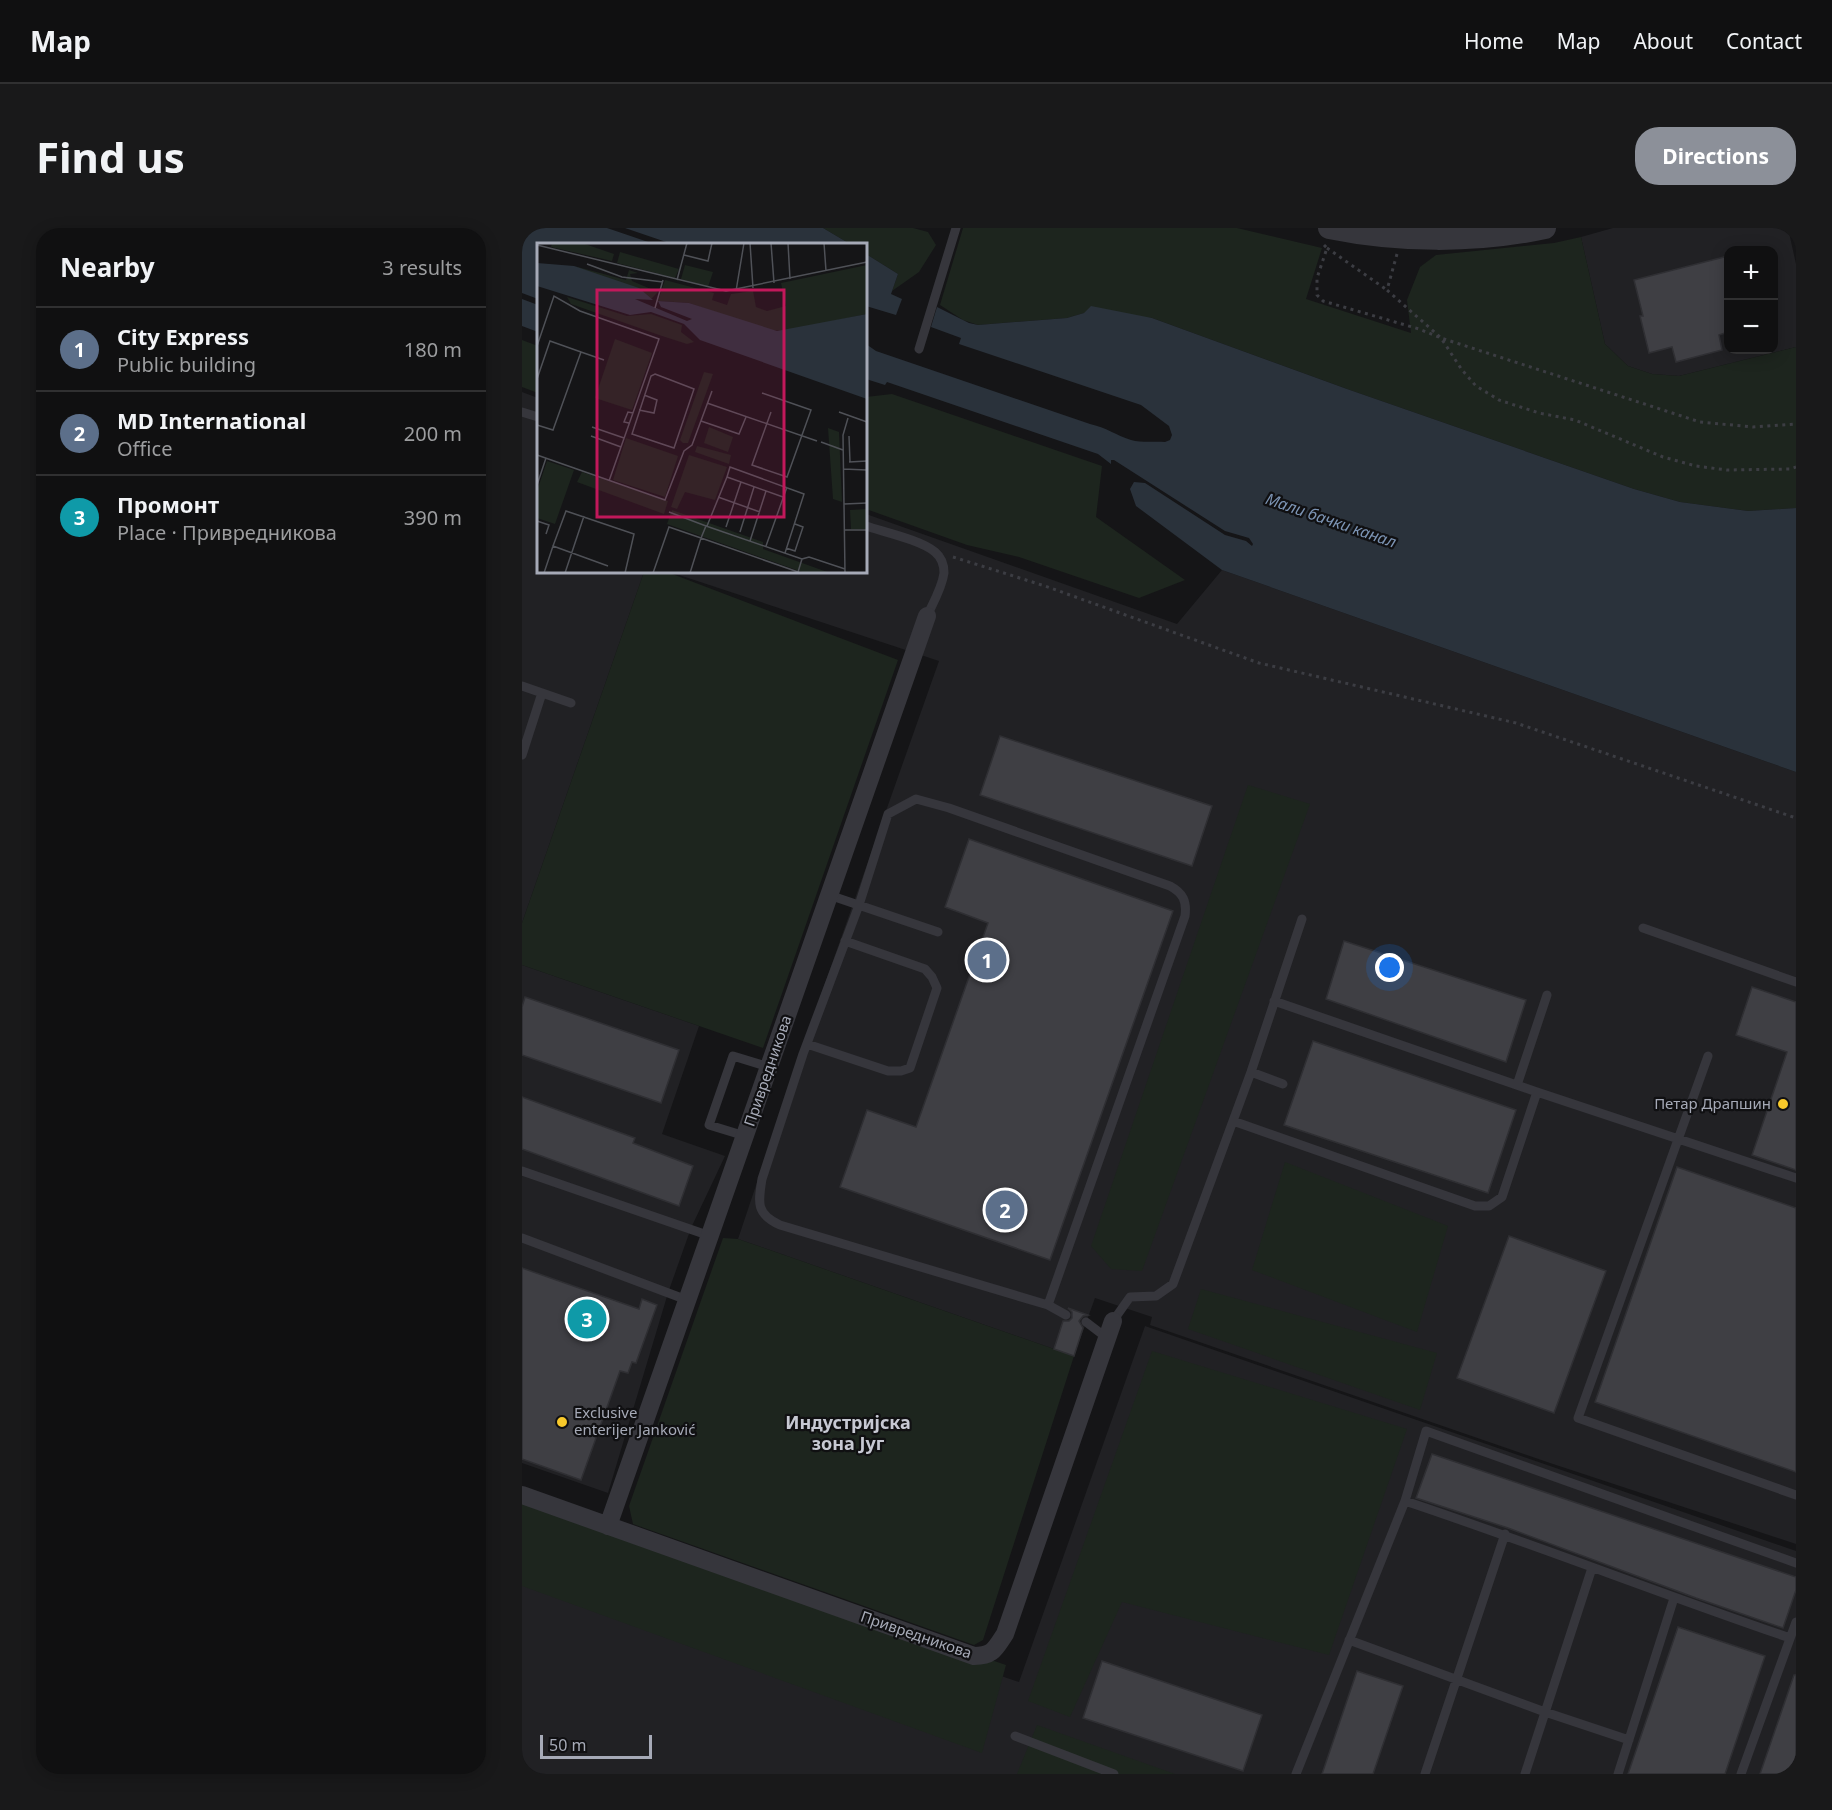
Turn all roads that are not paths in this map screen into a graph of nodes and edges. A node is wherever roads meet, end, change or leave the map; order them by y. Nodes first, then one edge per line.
1 (956, 228) edge
2 (1545, 228) edge
3 (1471, 233) edge
4 (1326, 239) edge
5 (919, 349) dead end
6 (522, 411) edge
7 (537, 417) edge
8 (867, 526) edge
9 (927, 616) joint
10 (522, 686) edge
11 (542, 693) junction
12 (571, 703) dead end
13 (522, 755) edge
14 (829, 895) junction
15 (859, 905) junction
16 (1302, 919) dead end
17 (1643, 928) dead end
18 (938, 932) dead end
19 (845, 941) junction
20 (1796, 982) edge
21 (1547, 995) dead end
22 (1274, 1001) junction
23 (807, 1044) junction
24 (1708, 1056) dead end
25 (769, 1067) junction
26 (1251, 1072) junction
27 (1283, 1084) dead end
28 (1517, 1085) junction
29 (1536, 1092) junction
30 (1233, 1121) junction
31 (745, 1136) junction
32 (1679, 1138) junction
33 (522, 1171) edge
34 (1796, 1178) edge
35 (710, 1236) junction
36 (522, 1238) edge
37 (687, 1300) junction
38 (1048, 1305) junction
39 (1066, 1315) dead end
40 (1086, 1322) dead end
41 (1110, 1330) junction
42 (522, 1495) edge
43 (1796, 1495) edge
44 (1405, 1501) junction
45 (608, 1526) junction
46 (1505, 1534) junction
47 (1796, 1563) edge
48 (1592, 1568) junction
49 (1674, 1599) junction
50 (1796, 1622) edge
51 (1790, 1638) junction
52 (1349, 1640) junction
53 (1457, 1679) junction
54 (1545, 1712) junction
55 (1015, 1737) dead end
56 (1629, 1740) junction
57 (1114, 1774) edge
58 (1296, 1774) edge
59 (1425, 1774) edge
60 (1525, 1774) edge
61 (1618, 1774) edge
62 (1742, 1774) edge

1 - 5 lane
2 - 3 street
3 - 4 street
6 - 7 lane
8 - 9 lane
9 - 14 street, Привредникова
10 - 11 lane
11 - 12 lane
11 - 13 lane
14 - 15 lane
14 - 25 street, Привредникова
15 - 18 lane
15 - 19 lane
15 - 38 lane
16 - 22 lane
17 - 20 lane
19 - 23 lane
19 - 23 lane
21 - 28 lane
22 - 26 lane
22 - 28 lane
23 - 38 lane
24 - 32 lane
25 - 31 street, Привредникова
25 - 31 lane
26 - 27 lane
26 - 30 lane
28 - 29 lane
29 - 30 lane
29 - 32 lane
30 - 41 lane
31 - 35 street, Привредникова
32 - 34 lane
32 - 43 lane
33 - 35 lane
35 - 37 street, Привредникова
36 - 37 lane
37 - 45 street, Привредникова
38 - 39 lane
40 - 41 lane
41 - 45 street, Привредникова
42 - 45 street, Привредникова
44 - 46 lane
44 - 47 lane
44 - 52 lane
46 - 48 lane
46 - 53 lane
48 - 49 lane
48 - 54 lane
49 - 51 lane
49 - 56 lane
50 - 51 lane
51 - 62 lane
52 - 53 lane
52 - 58 lane
53 - 54 lane
53 - 59 lane
54 - 56 lane
54 - 60 lane
55 - 57 lane
56 - 61 lane

